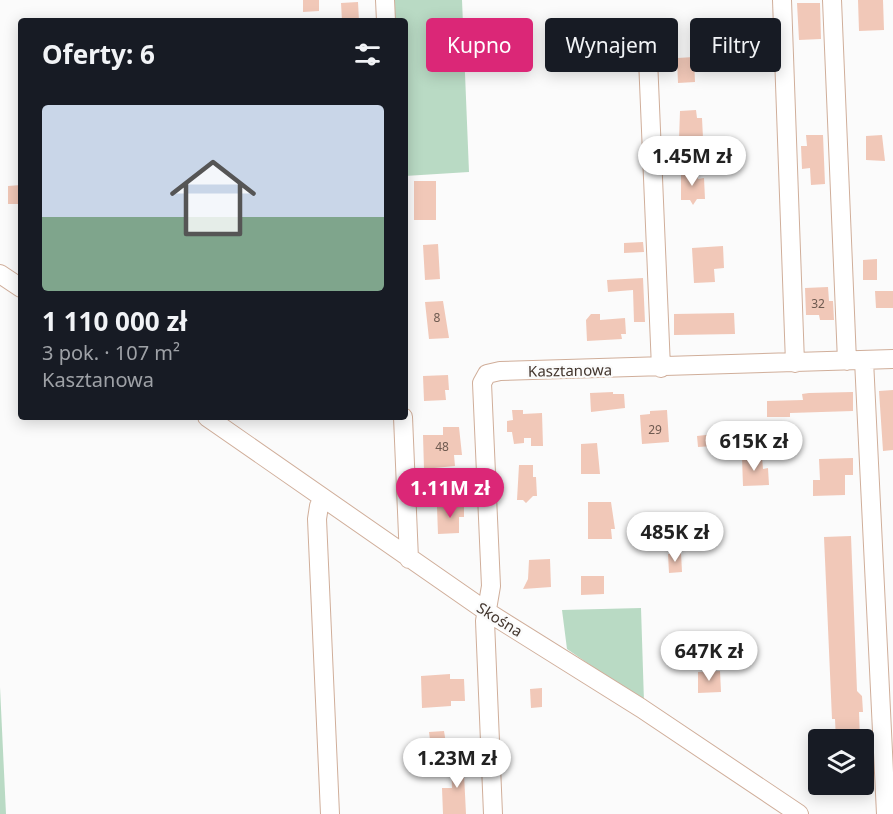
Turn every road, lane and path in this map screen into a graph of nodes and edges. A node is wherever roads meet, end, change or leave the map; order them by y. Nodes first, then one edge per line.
1 (385, 0) edge
2 (782, 0) edge
3 (832, 0) edge
4 (386, 18) edge
5 (649, 72) edge
6 (0, 274) edge
7 (18, 286) edge
8 (893, 359) edge
9 (855, 360) junction
10 (795, 363) junction
11 (661, 368) junction
12 (211, 420) edge
13 (403, 420) edge
14 (324, 499) junction
15 (409, 559) junction
16 (486, 611) junction
17 (330, 814) edge
18 (493, 814) edge
19 (799, 814) edge
20 (886, 814) edge

1 - 4 street
2 - 10 street
3 - 9 street
5 - 11 street
6 - 7 street
8 - 9 street, Kasztanowa
9 - 10 street, Kasztanowa
9 - 20 street
10 - 11 street, Kasztanowa
11 - 16 street, Kasztanowa
12 - 14 street, Skośna
13 - 15 street
14 - 15 street, Skośna
14 - 17 street
15 - 16 street, Skośna
16 - 18 street
16 - 19 street, Skośna

